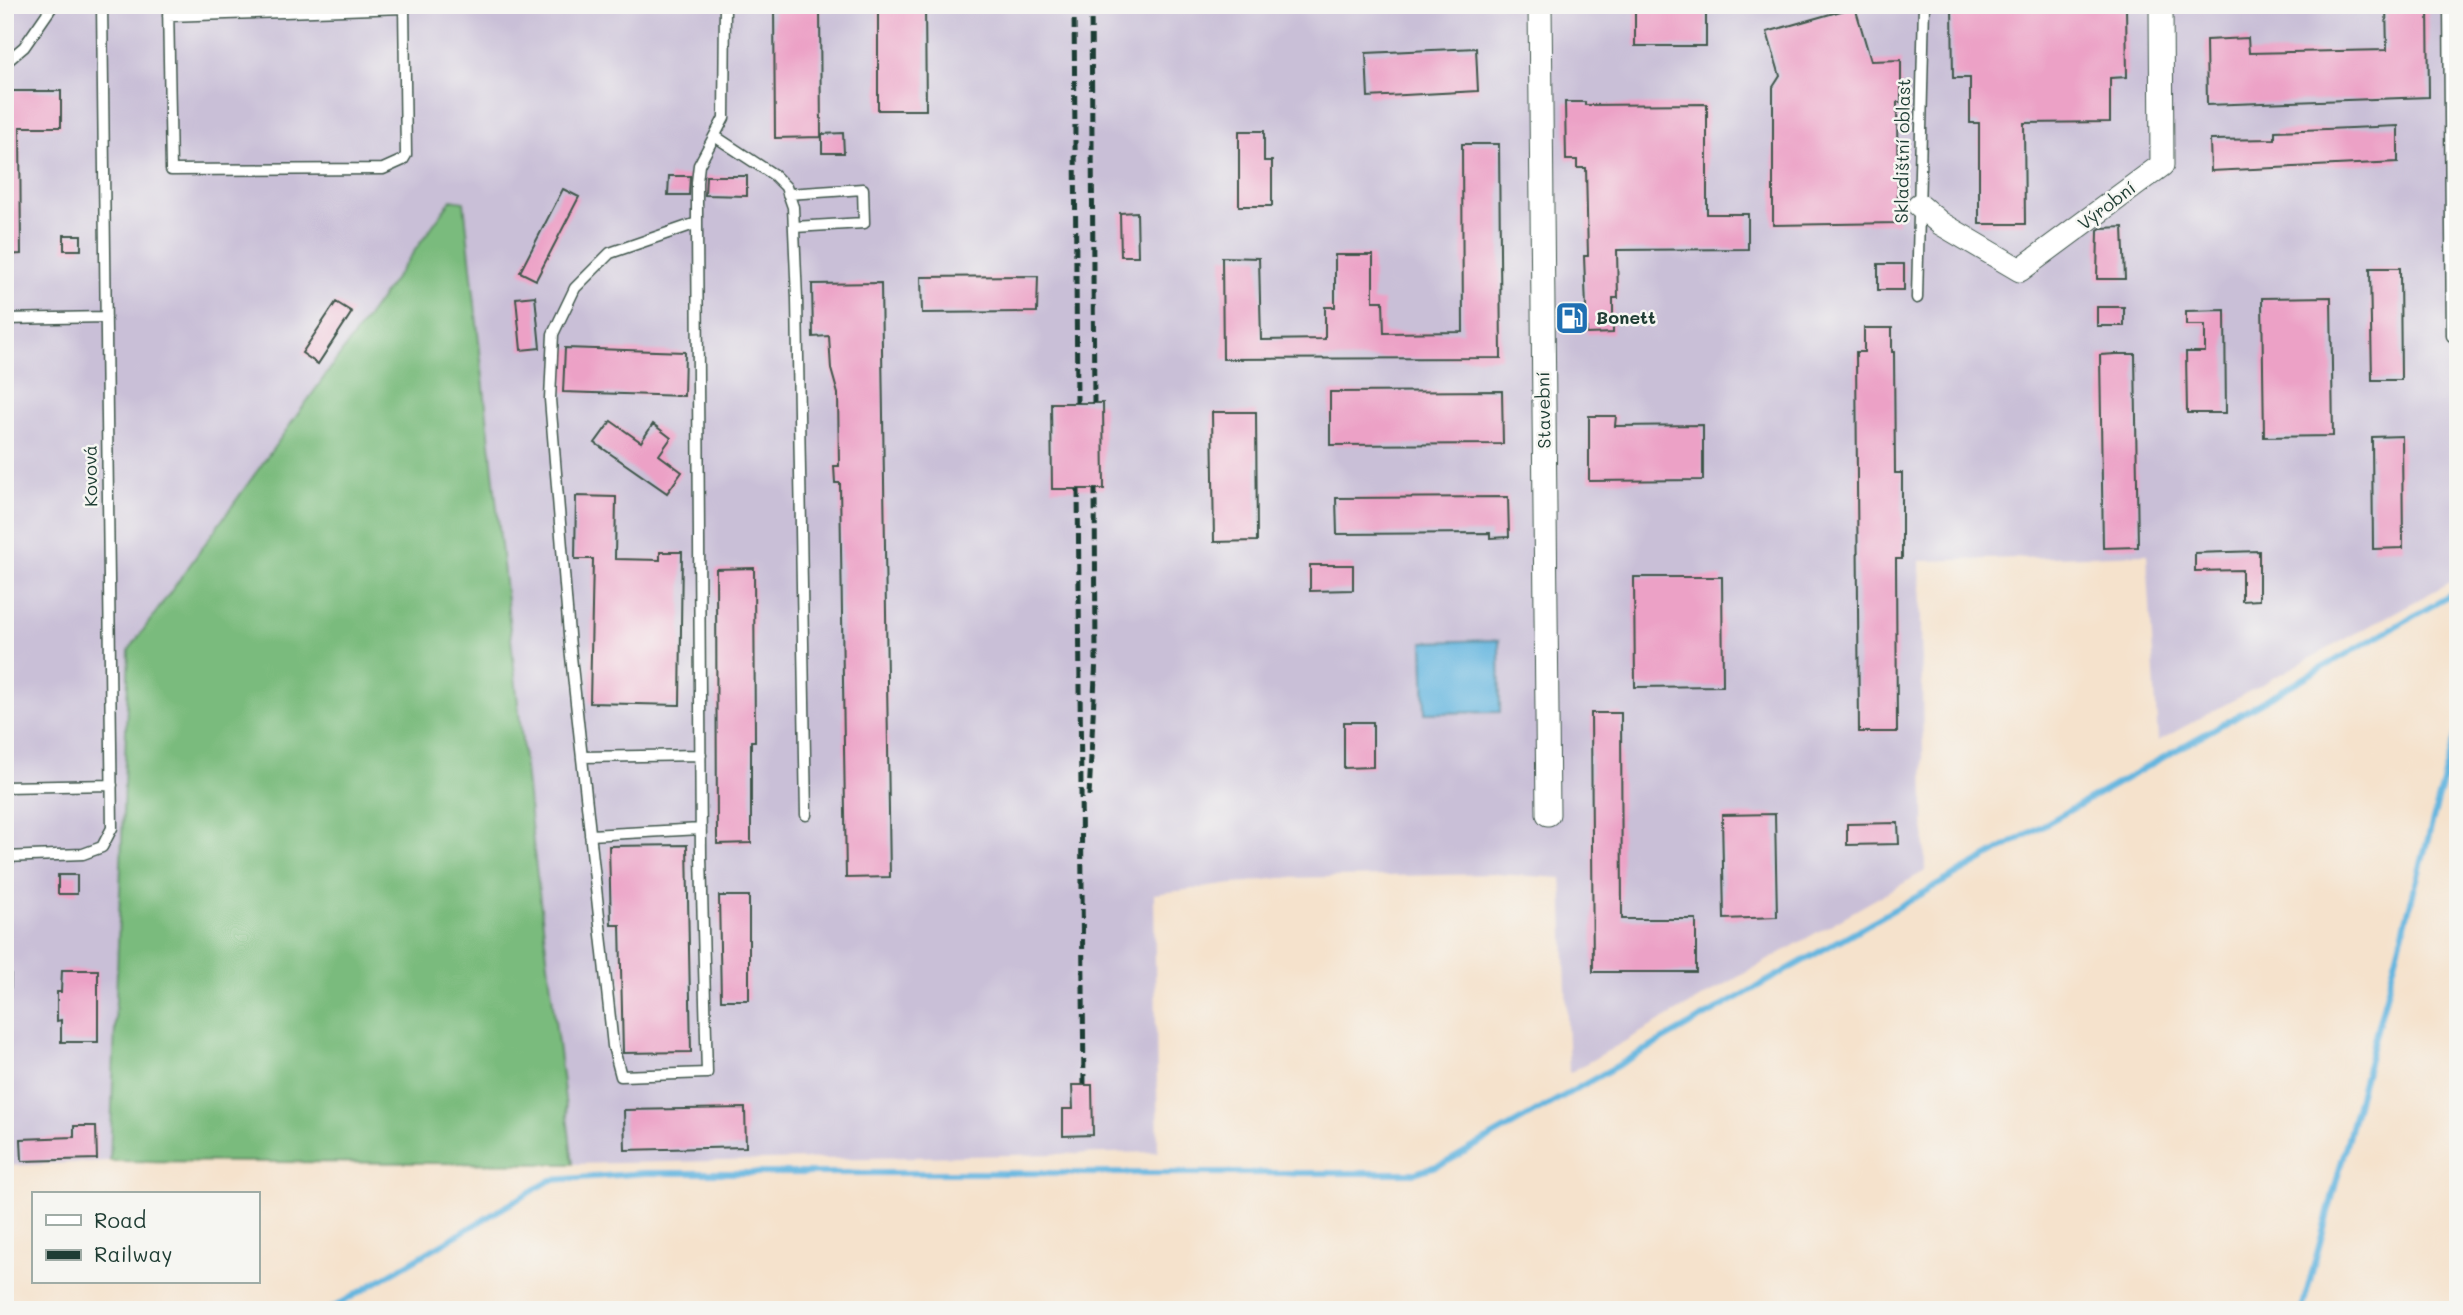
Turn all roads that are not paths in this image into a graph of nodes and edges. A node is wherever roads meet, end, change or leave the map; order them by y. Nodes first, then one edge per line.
1 (53, 5) edge
2 (103, 5) edge
3 (725, 5) edge
4 (1540, 5) edge
5 (1924, 5) edge
6 (2161, 5) edge
7 (2449, 5) edge
8 (404, 7) edge
9 (168, 10) edge
10 (5, 63) edge
11 (716, 137) junction
12 (788, 194) junction
13 (1919, 205) junction
14 (697, 223) junction
15 (794, 227) junction
16 (1917, 298) dead end
17 (106, 317) junction
18 (5, 319) edge
19 (2458, 336) edge
20 (701, 755) junction
21 (582, 757) junction
22 (112, 785) junction
23 (5, 787) edge
24 (1548, 814) dead end
25 (806, 815) dead end
26 (701, 828) junction
27 (590, 835) junction
28 (6, 857) edge
29 (5, 987) edge

1 - 10 lane
2 - 17 lane, Kovová
3 - 11 lane
4 - 24 street, Stavební
5 - 13 lane, Skladištní oblast
6 - 13 street, Výrobní
7 - 19 lane
8 - 9 lane
8 - 9 lane
11 - 12 lane
11 - 14 lane
12 - 15 lane
12 - 15 lane
13 - 16 lane, Skladištní oblast
14 - 20 lane
14 - 21 lane
15 - 25 lane
17 - 18 lane
17 - 22 lane, Kovová
20 - 21 lane
20 - 26 lane
21 - 27 lane
22 - 23 lane
22 - 28 lane, Kovová
26 - 27 lane
26 - 27 lane
28 - 29 lane, Kovová

